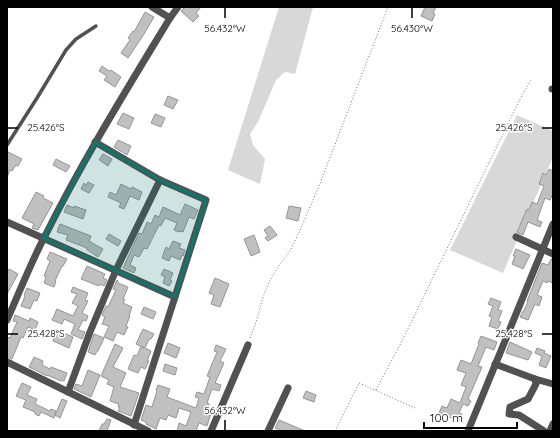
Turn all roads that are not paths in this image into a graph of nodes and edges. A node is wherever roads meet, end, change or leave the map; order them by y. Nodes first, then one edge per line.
1 (152, 7) edge
2 (178, 7) edge
3 (170, 18) junction
4 (96, 26) dead end
5 (95, 142) junction
6 (7, 145) edge
7 (160, 180) junction
8 (7, 222) edge
9 (553, 224) edge
10 (516, 237) dead end
11 (43, 238) junction
12 (542, 249) junction
13 (553, 254) edge
14 (116, 270) junction
15 (175, 297) junction
16 (7, 320) edge
17 (248, 345) road end
18 (7, 362) edge
19 (495, 364) junction
20 (535, 379) junction
21 (553, 384) edge
22 (288, 388) dead end
23 (68, 392) junction
24 (134, 424) junction
25 (553, 424) edge
26 (148, 431) edge
27 (211, 431) edge
28 (268, 431) edge
29 (468, 431) edge
30 (544, 431) edge
31 (550, 431) edge

1 - 3 street
2 - 3 street
3 - 5 street
4 - 6 lane
5 - 7 street
5 - 11 street
7 - 14 street
7 - 15 street
8 - 11 street
9 - 12 street
10 - 12 street
11 - 14 street
11 - 16 street
12 - 13 street
12 - 19 street
14 - 15 street
14 - 23 street
15 - 24 street
17 - 27 street
18 - 23 street
19 - 20 street
19 - 29 street
20 - 21 street
20 - 30 street
22 - 28 street
23 - 24 street
24 - 26 street
25 - 31 street

